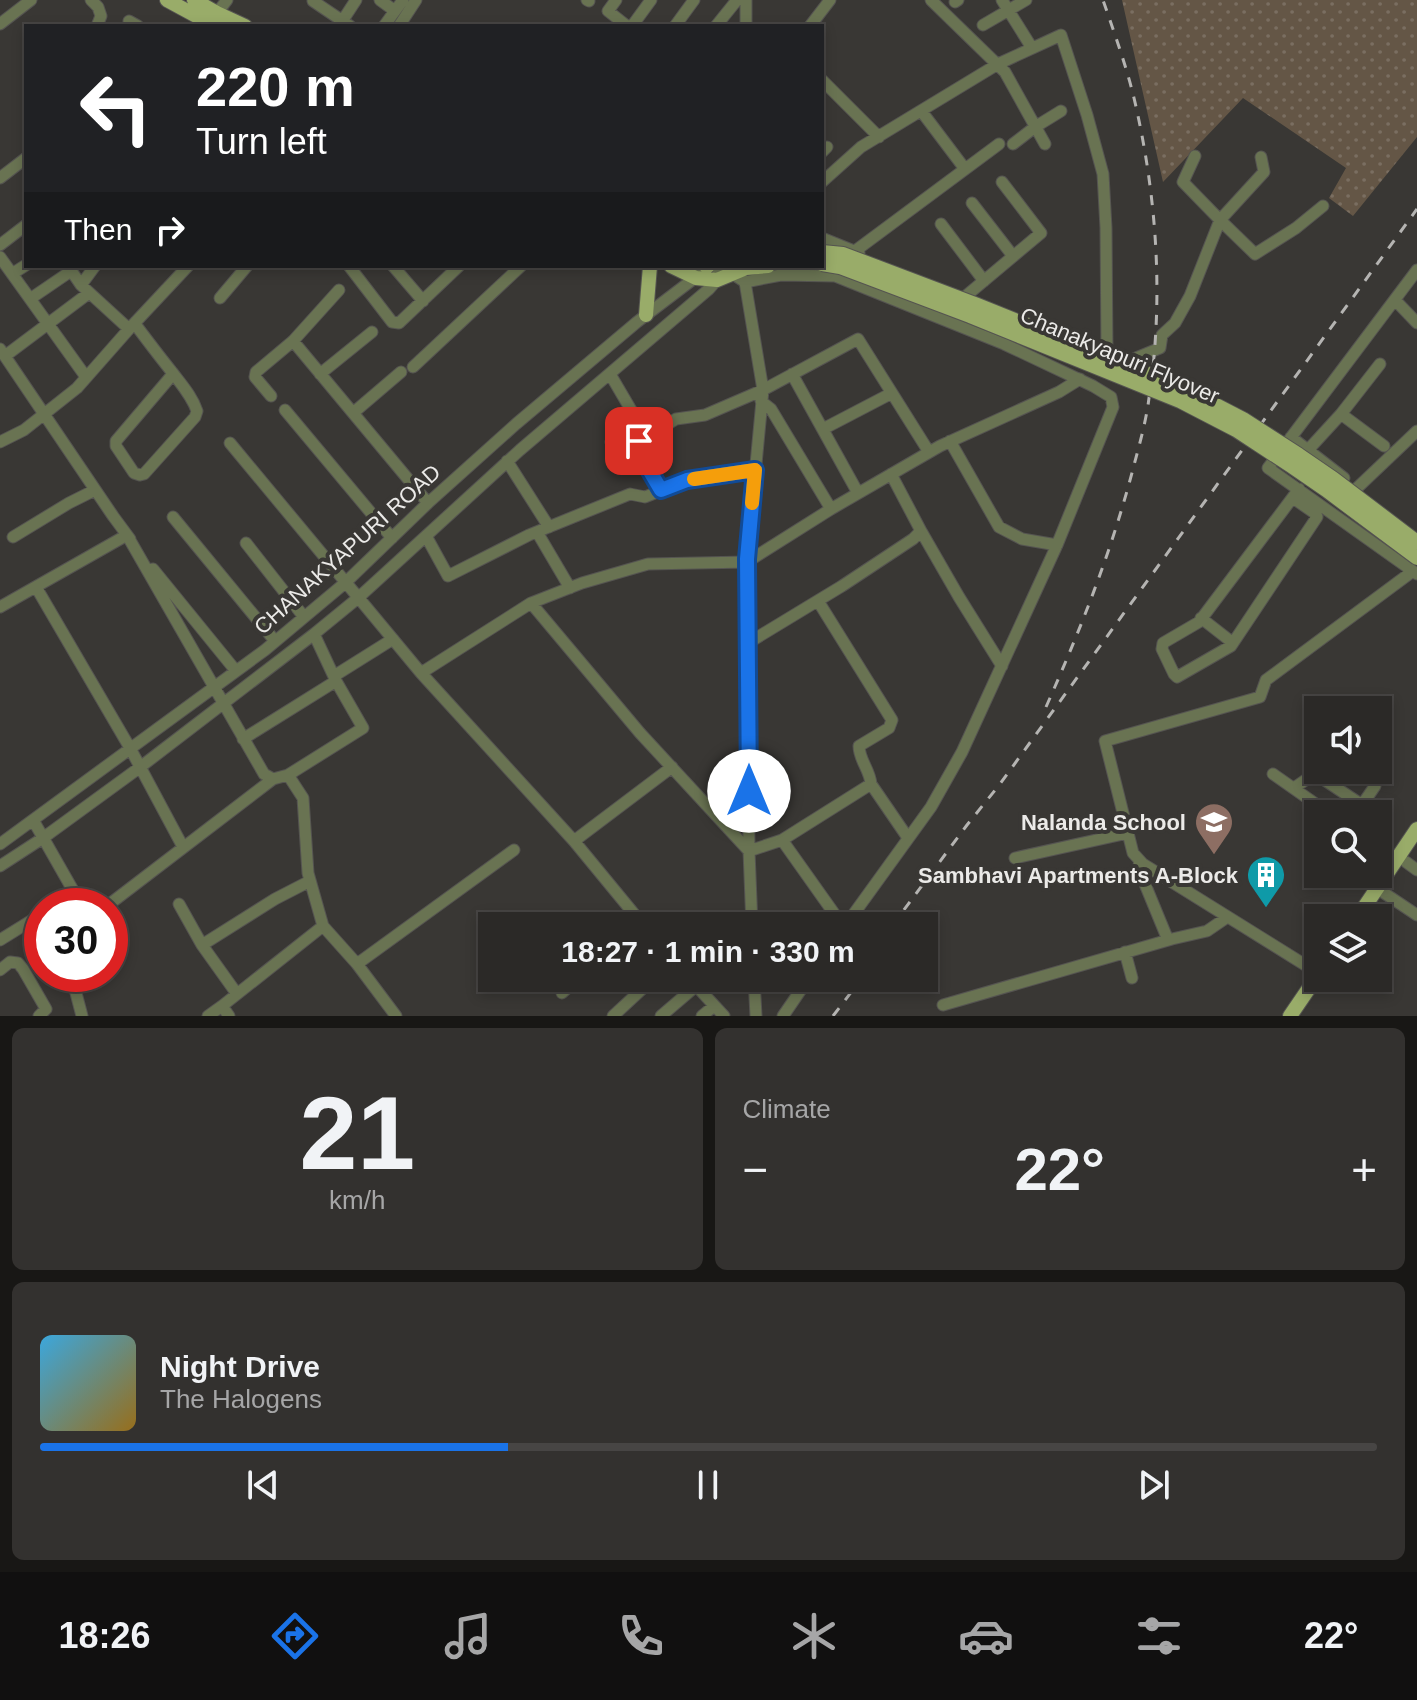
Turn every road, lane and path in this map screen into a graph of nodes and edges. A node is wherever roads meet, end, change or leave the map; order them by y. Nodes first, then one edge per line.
1 (31, 0) edge
2 (91, 0) edge
3 (167, 0) edge
4 (194, 0) edge
5 (227, 0) edge
6 (356, 0) edge
7 (380, 0) edge
8 (403, 0) edge
9 (416, 0) edge
10 (616, 0) edge
11 (651, 0) edge
12 (694, 0) edge
13 (737, 0) edge
14 (746, 0) edge
15 (830, 0) edge
16 (931, 0) edge
17 (1026, 0) edge
18 (313, 1) edge
19 (1006, 5) edge
20 (395, 11) junction
21 (214, 22) edge
22 (0, 24) edge
23 (98, 24) edge
24 (344, 24) edge
25 (385, 24) edge
26 (400, 24) edge
27 (627, 24) edge
28 (632, 24) edge
29 (676, 24) edge
30 (718, 24) edge
31 (746, 24) edge
32 (812, 24) edge
33 (983, 25) dead end
34 (1032, 48) junction
35 (998, 64) junction
36 (824, 82) edge
37 (1061, 111) dead end
38 (922, 112) junction
39 (1035, 127) junction
40 (879, 137) junction
41 (999, 144) dead end
42 (1013, 144) dead end
43 (1045, 144) dead end
44 (1195, 156) dead end
45 (1261, 157) dead end
46 (24, 160) edge
47 (965, 169) junction
48 (0, 178) edge
49 (824, 180) edge
50 (1002, 182) dead end
51 (972, 203) dead end
52 (1323, 206) dead end
53 (1220, 220) junction
54 (941, 224) dead end
55 (24, 227) edge
56 (824, 239) edge
57 (0, 245) edge
58 (855, 251) junction
59 (824, 252) edge
60 (1013, 256) junction
61 (0, 257) edge
62 (824, 264) edge
63 (24, 266) edge
64 (94, 268) edge
65 (186, 268) edge
66 (244, 268) edge
67 (351, 268) edge
68 (395, 268) edge
69 (457, 268) edge
70 (519, 268) edge
71 (650, 268) edge
72 (759, 268) edge
73 (70, 269) edge
74 (704, 269) edge
75 (1417, 270) edge
76 (12, 274) junction
77 (732, 274) edge
78 (984, 281) junction
79 (85, 289) junction
80 (339, 290) dead end
81 (967, 295) junction
82 (220, 298) dead end
83 (30, 299) junction
84 (1395, 300) junction
85 (423, 301) junction
86 (646, 315) junction
87 (1417, 323) edge
88 (48, 325) junction
89 (132, 326) junction
90 (372, 332) dead end
91 (293, 341) junction
92 (1107, 352) junction
93 (2, 353) edge
94 (1131, 360) junction
95 (1380, 364) dead end
96 (173, 374) junction
97 (320, 374) junction
98 (610, 374) junction
99 (792, 374) junction
100 (86, 377) junction
101 (1080, 379) junction
102 (892, 393) junction
103 (271, 396) dead end
104 (762, 396) junction
105 (1111, 397) junction
106 (285, 410) dead end
107 (353, 413) junction
108 (44, 414) junction
109 (1341, 414) junction
110 (823, 429) junction
111 (644, 430) junction
112 (1417, 431) edge
113 (1291, 437) junction
114 (950, 441) junction
115 (0, 442) edge
116 (611, 442) dead end
117 (230, 443) dead end
118 (1384, 446) dead end
119 (1308, 450) junction
120 (929, 452) junction
121 (507, 461) junction
122 (755, 470) junction
123 (462, 472) junction
124 (891, 474) junction
125 (478, 488) junction
126 (1357, 488) junction
127 (95, 490) junction
128 (661, 490) junction
129 (858, 493) junction
130 (1296, 494) junction
131 (428, 503) junction
132 (831, 509) junction
133 (173, 517) dead end
134 (549, 527) junction
135 (921, 531) junction
136 (537, 532) junction
137 (1417, 533) edge
138 (127, 535) junction
139 (426, 536) junction
140 (13, 537) dead end
141 (392, 538) junction
142 (1417, 542) edge
143 (246, 543) dead end
144 (1057, 545) junction
145 (747, 562) junction
146 (1416, 568) edge
147 (345, 583) junction
148 (36, 587) junction
149 (570, 588) junction
150 (358, 598) junction
151 (818, 601) junction
152 (531, 603) junction
153 (0, 607) edge
154 (304, 617) junction
155 (1201, 618) junction
156 (314, 634) junction
157 (393, 639) junction
158 (275, 641) junction
159 (748, 643) junction
160 (1233, 643) junction
161 (1002, 666) junction
162 (236, 671) junction
163 (421, 673) junction
164 (335, 679) junction
165 (213, 688) junction
166 (222, 703) junction
167 (243, 739) junction
168 (130, 748) junction
169 (672, 767) junction
170 (139, 768) junction
171 (1273, 774) dead end
172 (288, 775) junction
173 (273, 779) junction
174 (871, 784) junction
175 (1375, 786) dead end
176 (1294, 788) junction
177 (1311, 800) edge
178 (1347, 800) edge
179 (1366, 800) edge
180 (33, 820) junction
181 (1417, 829) edge
182 (1128, 833) junction
183 (43, 838) junction
184 (908, 838) junction
185 (782, 840) junction
186 (574, 841) junction
187 (0, 844) edge
188 (1417, 845) edge
189 (183, 847) junction
190 (514, 850) dead end
191 (749, 851) junction
192 (1015, 858) dead end
193 (1139, 860) junction
194 (1406, 864) edge
195 (0, 866) edge
196 (310, 881) junction
197 (72, 888) edge
198 (128, 890) edge
199 (1384, 893) junction
200 (179, 904) dead end
201 (1370, 904) edge
202 (1377, 904) edge
203 (631, 912) edge
204 (751, 912) edge
205 (834, 912) edge
206 (854, 912) edge
207 (1417, 915) edge
208 (1229, 918) junction
209 (24, 925) edge
210 (323, 926) junction
211 (0, 940) edge
212 (1168, 940) junction
213 (202, 945) junction
214 (1125, 952) junction
215 (357, 964) junction
216 (1304, 965) edge
217 (0, 970) edge
218 (1132, 978) dead end
219 (76, 992) edge
220 (639, 992) edge
221 (684, 992) edge
222 (702, 992) edge
223 (755, 992) edge
224 (799, 992) edge
225 (1306, 992) edge
226 (1317, 992) edge
227 (237, 994) junction
228 (943, 1005) dead end
229 (714, 1006) junction
230 (226, 1011) edge
231 (39, 1016) edge
232 (82, 1016) edge
233 (208, 1016) edge
234 (396, 1016) edge
235 (613, 1016) edge
236 (661, 1016) edge
237 (702, 1016) edge
238 (724, 1016) edge
239 (756, 1016) edge
240 (783, 1016) edge
241 (1290, 1016) edge
242 (1301, 1016) edge

1 - 22 street
2 - 23 street
3 - 21 main road
4 - 21 main road
5 - 21 street
6 - 24 street
7 - 20 street
8 - 20 street
9 - 26 street
10 - 27 street
11 - 28 street
12 - 29 street
13 - 30 street
14 - 31 street
15 - 32 street
16 - 35 street
17 - 19 street
18 - 24 street
19 - 33 street
19 - 34 street
20 - 25 street
34 - 35 street
34 - 92 street
35 - 38 street
35 - 39 street
36 - 40 street
37 - 39 street
38 - 40 street
38 - 47 street
39 - 42 street
39 - 43 street
40 - 49 street
41 - 47 street
44 - 53 street
45 - 53 street
46 - 48 street
47 - 58 street
50 - 60 street
51 - 60 street
52 - 53 street
53 - 94 street
54 - 78 street
55 - 57 street
56 - 58 street
58 - 81 street
59 - 142 main road, Chanakyapuri Flyover, bridge
60 - 78 street
61 - 76 street
62 - 146 main road, Chanakyapuri Flyover, bridge
63 - 76 street
64 - 79 street
65 - 89 street
66 - 82 street
67 - 85 street
68 - 85 street
69 - 85 street
70 - 107 street
71 - 86 main road
72 - 77 main road
73 - 79 street
73 - 83 street
74 - 77 main road
74 - 86 street, CHANAKYAPURI ROAD
75 - 84 street
76 - 83 street
77 - 98 street
77 - 101 street
77 - 104 street
78 - 81 street
79 - 88 street
79 - 89 street
80 - 91 street
81 - 92 street
83 - 88 street
84 - 87 street
84 - 113 street
86 - 123 street, CHANAKYAPURI ROAD
88 - 93 street
88 - 100 street
89 - 96 street
89 - 100 street
90 - 97 street
91 - 97 street
91 - 103 street
92 - 94 street
93 - 108 street
94 - 105 street
95 - 109 street
96 - 96 street
97 - 107 street
98 - 111 street
98 - 121 street
99 - 102 street
99 - 104 street
99 - 110 street
100 - 108 street
101 - 105 street
101 - 114 street
102 - 110 street
102 - 120 street
104 - 111 street
104 - 122 street
104 - 132 street
105 - 144 street
106 - 141 street
107 - 131 street
108 - 115 street
108 - 127 street
109 - 118 street
109 - 119 street
110 - 129 street
111 - 116 street
111 - 128 street
112 - 126 street
113 - 119 street
113 - 130 street
114 - 120 street
114 - 144 street
117 - 147 street
119 - 126 street
120 - 124 street
121 - 125 street
121 - 134 street
122 - 128 street
122 - 145 street
123 - 125 street
123 - 131 street, CHANAKYAPURI ROAD
124 - 129 street
124 - 135 street
125 - 139 street
126 - 137 street
127 - 138 street
127 - 140 street
128 - 134 street
129 - 132 street
130 - 146 street
130 - 155 street
130 - 160 street
131 - 141 street, CHANAKYAPURI ROAD
132 - 145 street
133 - 158 street
134 - 136 street
135 - 151 street
135 - 161 street
136 - 139 street
136 - 149 street
138 - 148 street
138 - 162 street
138 - 165 street
139 - 150 street
141 - 147 street, CHANAKYAPURI ROAD
143 - 154 street
144 - 161 street
145 - 149 street
145 - 159 street
146 - 182 street
147 - 150 street
147 - 154 street, CHANAKYAPURI ROAD
148 - 153 street
148 - 168 street
149 - 152 street
150 - 156 street
150 - 157 street
151 - 159 street
151 - 174 street
152 - 163 street
152 - 169 street
154 - 158 street, CHANAKYAPURI ROAD
155 - 160 street
155 - 160 street
156 - 164 street
156 - 166 street
157 - 163 street
157 - 164 street
158 - 162 street, CHANAKYAPURI ROAD
159 - 191 street
161 - 184 street
162 - 165 street, CHANAKYAPURI ROAD
163 - 186 street
164 - 167 street
164 - 172 street
165 - 166 street
165 - 168 street, CHANAKYAPURI ROAD
166 - 167 street
166 - 170 street
167 - 173 street
168 - 170 street
168 - 180 street, CHANAKYAPURI ROAD
169 - 186 street
169 - 191 street
170 - 183 street
170 - 189 street
171 - 176 street
172 - 173 street
172 - 196 street
173 - 189 street
174 - 184 street
174 - 185 street
175 - 179 street
176 - 177 street
176 - 178 street
180 - 183 street
180 - 187 street, CHANAKYAPURI ROAD
181 - 194 main road
182 - 192 street
182 - 193 street
183 - 195 street
183 - 197 street
184 - 206 street
185 - 191 street
185 - 205 street
186 - 203 street
188 - 194 main road
189 - 198 street
190 - 215 street
191 - 204 street
193 - 208 street
193 - 212 street
194 - 199 main road
194 - 201 main road
196 - 210 street
196 - 213 street
199 - 202 main road
199 - 207 street
200 - 213 street
208 - 212 street
208 - 216 street
209 - 211 street
210 - 215 street
210 - 227 street
212 - 214 street
213 - 227 street
214 - 218 street
214 - 228 street
215 - 234 street
217 - 231 street
219 - 232 street
220 - 235 street
221 - 236 street
222 - 229 street
223 - 239 street
224 - 240 street
225 - 241 main road
226 - 242 main road
227 - 230 street
229 - 237 street
229 - 238 street
230 - 233 street

